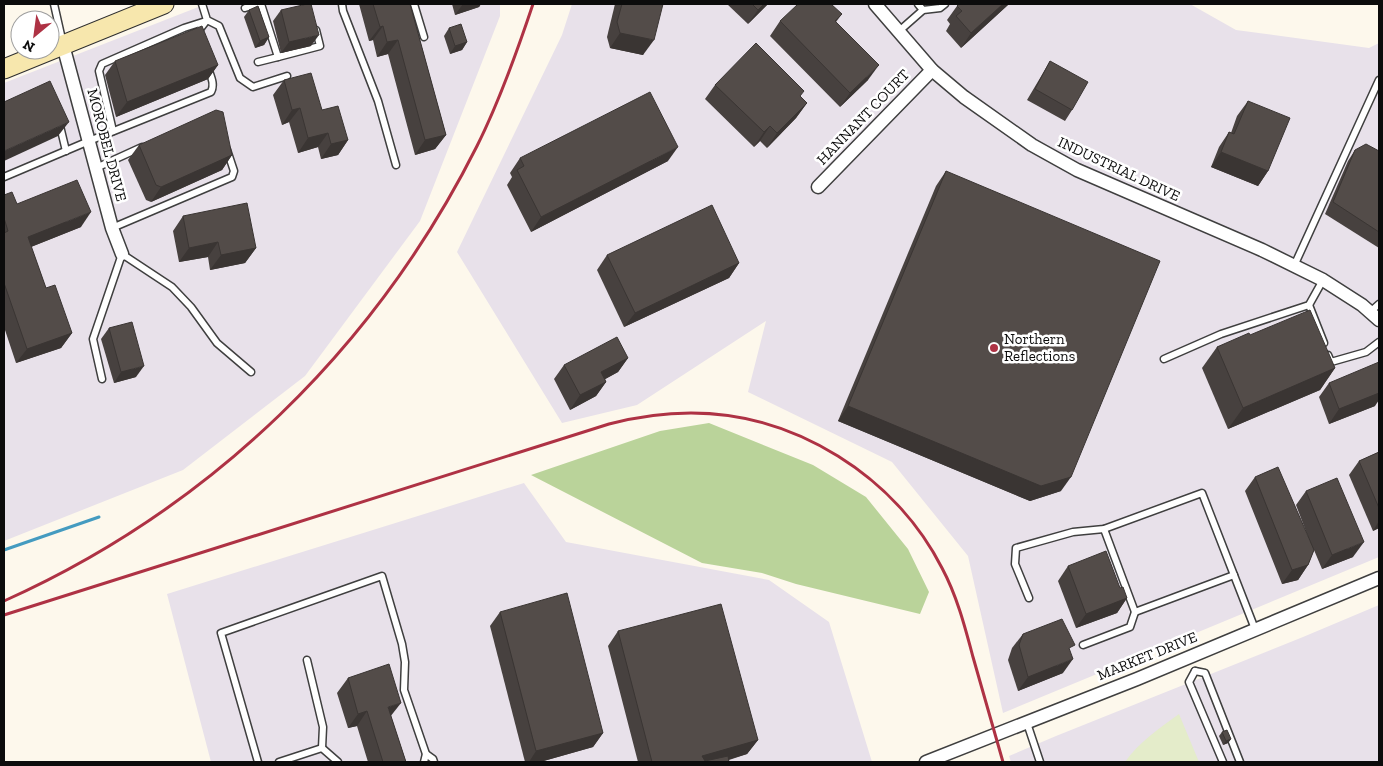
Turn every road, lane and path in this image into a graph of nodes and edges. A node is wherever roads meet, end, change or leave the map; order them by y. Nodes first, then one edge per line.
1 (54, 4) edge
2 (164, 4) edge
3 (202, 4) edge
4 (259, 4) edge
5 (342, 4) edge
6 (414, 4) edge
7 (875, 4) edge
8 (918, 4) edge
9 (945, 4) edge
10 (141, 8) edge
11 (245, 8) dead end
12 (923, 10) junction
13 (207, 20) junction
14 (315, 27) edge
15 (898, 32) junction
16 (424, 37) dead end
17 (199, 42) edge
18 (63, 45) junction
19 (278, 57) junction
20 (205, 59) edge
21 (258, 62) dead end
22 (4, 69) edge
23 (932, 70) junction
24 (287, 76) dead end
25 (1379, 80) edge
26 (58, 119) edge
27 (113, 131) junction
28 (89, 141) junction
29 (149, 144) edge
30 (225, 145) edge
31 (66, 152) junction
32 (396, 165) dead end
33 (96, 168) junction
34 (4, 177) edge
35 (818, 187) dead end
36 (112, 228) junction
37 (122, 254) junction
38 (1294, 266) junction
39 (1323, 280) junction
40 (1309, 305) junction
41 (1376, 312) edge
42 (1379, 342) edge
43 (1164, 359) dead end
44 (251, 372) dead end
45 (102, 379) dead end
46 (1104, 529) junction
47 (1234, 575) junction
48 (1379, 578) edge
49 (1029, 598) dead end
50 (1135, 612) junction
51 (1255, 629) junction
52 (1083, 645) dead end
53 (1189, 657) junction
54 (307, 660) dead end
55 (1195, 670) junction
56 (1027, 723) junction
57 (322, 748) junction
58 (426, 754) junction
59 (258, 762) edge
60 (280, 762) edge
61 (338, 762) edge
62 (424, 762) edge
63 (434, 762) edge
64 (926, 762) edge
65 (1040, 762) edge
66 (1223, 762) edge
67 (1240, 762) edge

1 - 18 lane
2 - 10 main road
3 - 13 lane
4 - 11 lane
4 - 19 lane
5 - 32 lane
6 - 16 lane
7 - 15 street, INDUSTRIAL DRIVE
8 - 12 lane
9 - 12 lane
10 - 18 main road
12 - 15 lane
13 - 17 lane
13 - 24 lane
13 - 27 lane
14 - 19 lane
15 - 23 street, INDUSTRIAL DRIVE
18 - 22 main road
18 - 28 street, MOROBEL DRIVE
19 - 21 lane
20 - 27 lane
23 - 35 street, HANNANT COURT
23 - 38 street, INDUSTRIAL DRIVE
25 - 38 lane
26 - 31 lane
27 - 28 lane
28 - 31 lane
28 - 33 street, MOROBEL DRIVE
29 - 33 lane
30 - 36 lane
31 - 34 lane
33 - 36 street, MOROBEL DRIVE
36 - 37 street, MOROBEL DRIVE
37 - 44 lane
37 - 45 lane
38 - 39 street, INDUSTRIAL DRIVE
39 - 40 lane
39 - 41 street, INDUSTRIAL DRIVE
40 - 42 lane
40 - 43 lane
46 - 47 lane
46 - 49 lane
46 - 50 lane
47 - 50 lane
47 - 51 lane
48 - 51 street, MARKET DRIVE
50 - 52 lane
51 - 53 street, MARKET DRIVE
53 - 55 lane
53 - 56 street, MARKET DRIVE
54 - 57 lane
55 - 66 lane
55 - 67 lane
56 - 64 street, MARKET DRIVE
56 - 65 lane
57 - 60 lane
57 - 61 lane
58 - 59 lane
58 - 62 lane
58 - 63 lane

